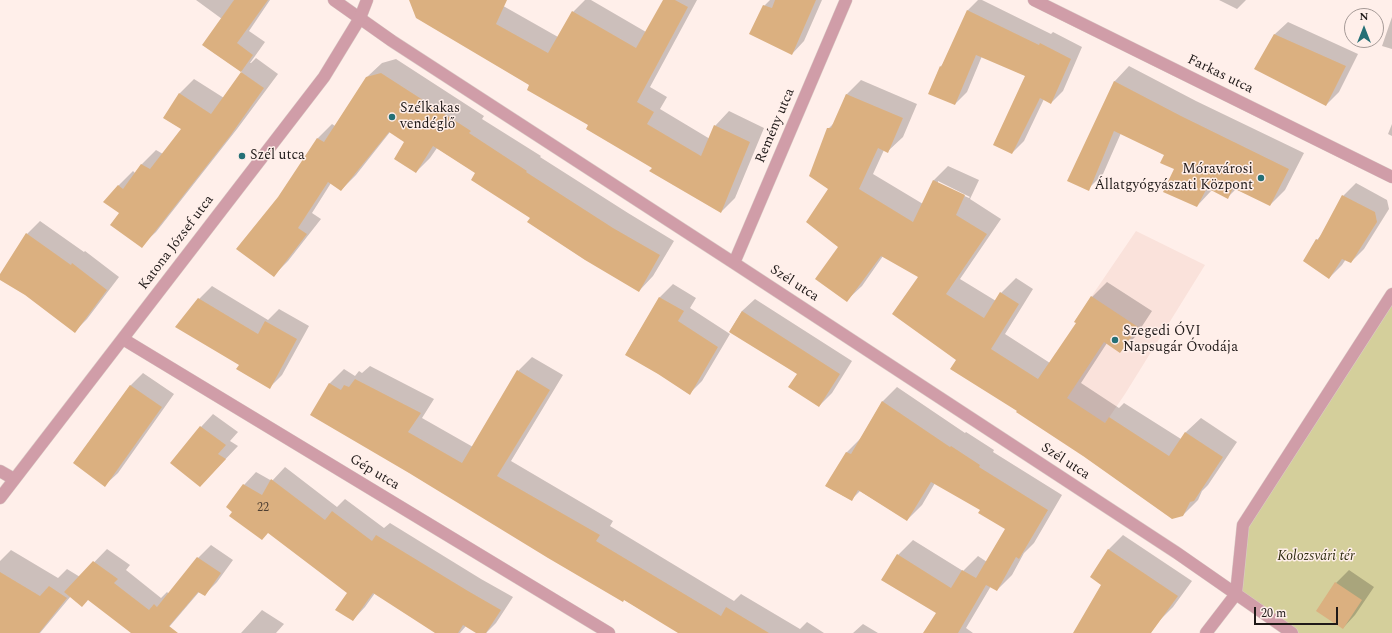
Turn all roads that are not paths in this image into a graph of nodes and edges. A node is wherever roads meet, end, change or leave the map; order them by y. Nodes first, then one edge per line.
1 (334, 0) edge
2 (367, 0) edge
3 (846, 0) edge
4 (1034, 0) edge
5 (360, 18) junction
6 (1392, 177) edge
7 (734, 263) junction
8 (1392, 294) edge
9 (123, 339) junction
10 (0, 471) edge
11 (14, 479) junction
12 (0, 498) edge
13 (1236, 594) junction
14 (608, 633) edge
15 (1206, 633) edge
16 (1292, 633) edge

1 - 5 street, Szél utca
2 - 5 street, Katona József utca
3 - 7 street, Remény utca
4 - 6 street, Farkas utca
5 - 7 street, Szél utca
5 - 9 street, Katona József utca
7 - 13 street, Szél utca
8 - 13 street
9 - 11 street, Katona József utca
9 - 14 street, Gép utca
10 - 11 street
11 - 12 street, Katona József utca
13 - 15 street
13 - 16 street

